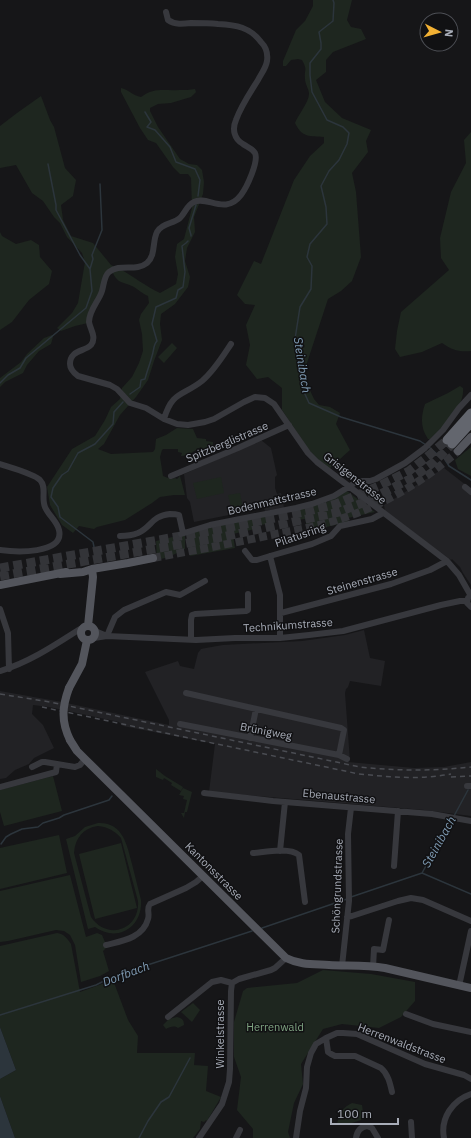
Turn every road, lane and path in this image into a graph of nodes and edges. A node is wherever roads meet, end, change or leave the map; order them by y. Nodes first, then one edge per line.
1 (166, 12) dead end
2 (230, 344) dead end
3 (471, 395) edge
4 (471, 413) edge
5 (164, 419) junction
6 (471, 423) edge
7 (289, 425) junction
8 (471, 437) edge
9 (452, 445) junction
10 (0, 464) edge
11 (172, 476) dead end
12 (465, 486) dead end
13 (348, 487) junction
14 (471, 492) edge
15 (383, 513) junction
16 (120, 536) dead end
17 (0, 550) edge
18 (246, 551) dead end
19 (270, 556) junction
20 (153, 558) tunnel mouth
21 (447, 561) junction
22 (92, 569) junction
23 (205, 581) dead end
24 (0, 585) edge
25 (248, 594) dead end
26 (470, 600) edge
27 (0, 609) edge
28 (281, 613) junction
29 (88, 633) junction
30 (107, 636) junction
31 (280, 638) junction
32 (191, 640) junction
33 (9, 669) junction
34 (0, 672) edge
35 (186, 693) dead end
36 (256, 709) junction
37 (180, 724) dead end
38 (250, 738) junction
39 (339, 755) junction
40 (347, 759) dead end
41 (85, 760) junction
42 (57, 764) junction
43 (32, 767) dead end
44 (0, 787) edge
45 (204, 794) dead end
46 (285, 802) junction
47 (351, 808) junction
48 (398, 812) junction
49 (471, 821) edge
50 (280, 851) junction
51 (253, 853) dead end
52 (394, 866) dead end
53 (203, 876) junction
54 (305, 902) dead end
55 (347, 917) junction
56 (389, 920) dead end
57 (471, 921) edge
58 (471, 932) edge
59 (106, 945) dead end
60 (286, 958) junction
61 (342, 966) junction
62 (373, 967) junction
63 (232, 983) junction
64 (459, 986) junction
65 (471, 988) edge
66 (406, 1014) dead end
67 (168, 1017) dead end
68 (471, 1032) edge
69 (326, 1038) junction
70 (471, 1078) edge
71 (392, 1092) dead end
72 (471, 1094) edge
73 (411, 1122) dead end
74 (240, 1130) dead end
75 (199, 1138) edge
76 (236, 1138) edge
77 (296, 1138) edge
78 (356, 1138) edge
79 (378, 1138) edge
80 (412, 1138) edge
81 (444, 1138) edge

1 - 5 street, Grisigenstrasse
2 - 5 street
3 - 13 street, Bodenmattstrasse
4 - 9 highway
5 - 7 street, Grisigenstrasse
6 - 9 highway
7 - 11 street, Spitzberglistrasse
7 - 13 street, Grisigenstrasse
8 - 9 main road
10 - 17 street
12 - 14 street
13 - 15 street, Grisigenstrasse
13 - 16 street, Bodenmattstrasse
15 - 19 street, Pilatusring
15 - 21 street, Grisigenstrasse
18 - 19 street, Pilatusring
19 - 28 street
20 - 22 main road
21 - 26 street, Grisigenstrasse
21 - 28 street, Steinenstrasse
22 - 24 main road
22 - 29 main road, Kantonsstrasse
23 - 30 street
25 - 32 street
26 - 31 street, Technikumstrasse
27 - 33 street
28 - 31 street
29 - 30 street, Technikumstrasse
29 - 33 street
29 - 41 main road, Kantonsstrasse, bridge
30 - 32 street, Technikumstrasse
31 - 32 street, Technikumstrasse
33 - 34 street
35 - 36 street
36 - 38 street
36 - 39 street
37 - 38 street, Brünigweg
38 - 39 street, Brünigweg
39 - 40 street, Brünigweg
41 - 42 street
41 - 53 main road, Kantonsstrasse
42 - 43 street
42 - 44 street
45 - 46 street, Ebenaustrasse
46 - 47 street, Ebenaustrasse
46 - 50 street
47 - 48 street, Ebenaustrasse
47 - 55 street, Schöngrundstrasse
48 - 49 street, Ebenaustrasse
48 - 52 street
50 - 51 street
50 - 54 street
53 - 59 street
53 - 60 main road, Kantonsstrasse
55 - 57 street
55 - 61 street, Schöngrundstrasse
56 - 62 street
58 - 64 street
60 - 61 main road, Kantonsstrasse
60 - 63 street
61 - 62 main road, Kantonsstrasse
62 - 64 main road, Kantonsstrasse
63 - 67 street
63 - 75 street, Winkelstrasse
64 - 65 main road, Kantonsstrasse
66 - 68 street
69 - 70 street, Herrenwaldstrasse
69 - 71 street
69 - 77 street
72 - 81 street
73 - 80 street
74 - 76 street
78 - 79 street

